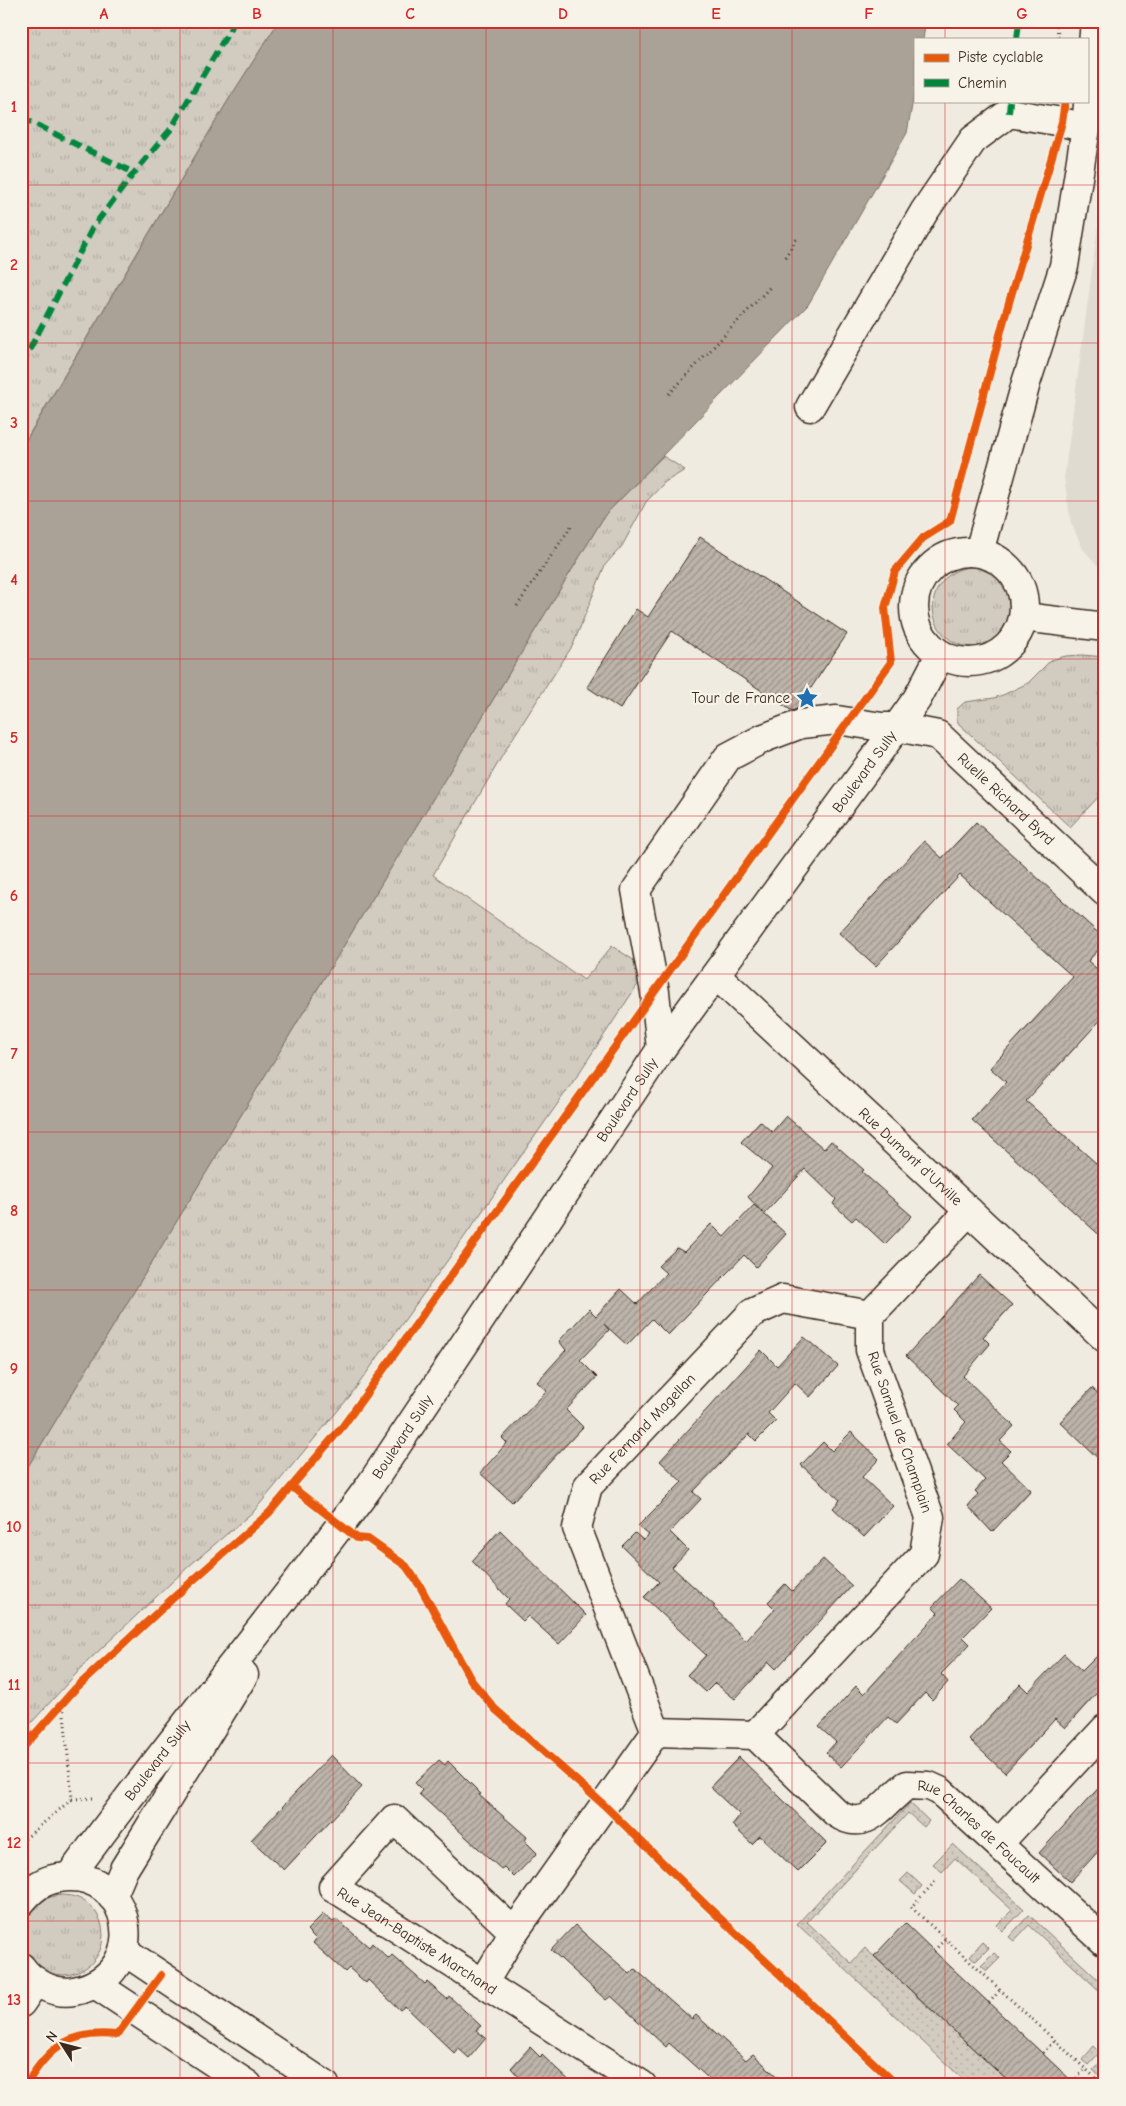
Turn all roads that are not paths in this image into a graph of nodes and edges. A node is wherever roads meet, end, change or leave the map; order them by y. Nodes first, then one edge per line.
1 (1094, 21) edge
2 (1088, 101) edge
3 (1088, 102) edge
4 (1086, 128) junction
5 (810, 407) dead end
6 (979, 552) junction
7 (1024, 617) junction
8 (1105, 627) edge
9 (940, 655) junction
10 (897, 727) junction
11 (1105, 892) edge
12 (716, 975) junction
13 (661, 1048) junction
14 (969, 1211) junction
15 (870, 1315) junction
16 (1105, 1338) edge
17 (322, 1551) junction
18 (1105, 1729) edge
19 (656, 1732) junction
20 (755, 1735) junction
21 (999, 1843) junction
22 (70, 1876) junction
23 (112, 1897) junction
24 (21, 1902) edge
25 (514, 1932) junction
26 (1105, 1942) edge
27 (124, 1951) junction
28 (484, 1982) junction
29 (26, 1984) edge
30 (95, 1984) junction
31 (248, 2085) edge
32 (325, 2085) edge
33 (642, 2085) edge

1 - 2 street
3 - 4 street
4 - 5 street
4 - 6 street
6 - 7 street
6 - 9 street
7 - 8 street
7 - 9 street
9 - 10 street, Boulevard Sully
10 - 11 street, Ruelle Richard Byrd
10 - 12 street, Boulevard Sully
10 - 13 street, Ruelle Richard Byrd
12 - 13 street, Boulevard Sully
12 - 14 street, Rue Dumont d'Urville
13 - 17 street, Boulevard Sully
14 - 15 street
14 - 16 street, Rue Dumont d'Urville
15 - 19 street, Rue Fernand Magellan
15 - 20 street, Rue Samuel de Champlain
17 - 22 street, Boulevard Sully
17 - 23 street, Boulevard Sully
18 - 21 street
19 - 20 street
19 - 25 street
20 - 21 street, Rue Charles de Foucault
21 - 26 street, Rue Charles de Foucault
22 - 23 street
22 - 24 street
23 - 27 street
25 - 28 street
25 - 28 street, Rue Jean-Baptiste Marchand
27 - 30 street
27 - 32 street
28 - 33 street, Rue Jean-Baptiste Marchand
29 - 30 street
30 - 31 street

